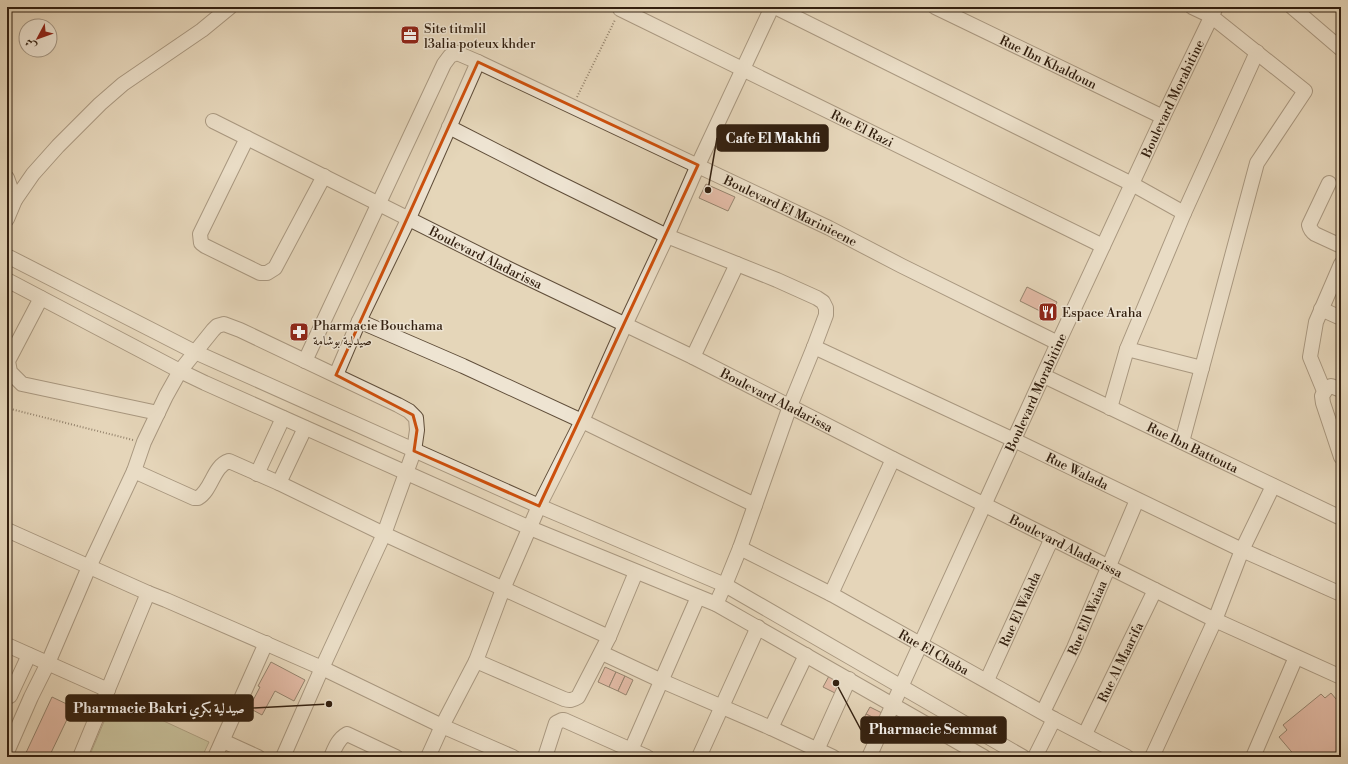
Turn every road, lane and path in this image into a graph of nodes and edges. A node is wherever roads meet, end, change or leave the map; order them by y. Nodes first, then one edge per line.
1 (230, 7) edge
2 (774, 7) edge
3 (934, 7) edge
4 (1192, 7) edge
5 (1292, 7) edge
6 (620, 9) joint
7 (1214, 12) edge
8 (1341, 49) edge
9 (1256, 52) junction
10 (478, 62) junction
11 (743, 70) junction
12 (572, 107) junction
13 (1163, 117) junction
14 (213, 120) dead end
15 (449, 127) junction
16 (247, 138) junction
17 (698, 165) junction
18 (324, 176) junction
19 (7, 178) edge
20 (1329, 183) dead end
21 (1132, 184) junction
22 (15, 200) junction
23 (379, 203) junction
24 (1184, 213) junction
25 (409, 218) junction
26 (7, 219) edge
27 (667, 236) junction
28 (1103, 246) junction
29 (1341, 246) edge
30 (7, 256) edge
31 (737, 264) junction
32 (1341, 264) edge
33 (7, 280) edge
34 (41, 298) junction
35 (1321, 309) junction
36 (1341, 318) edge
37 (359, 321) junction
38 (624, 325) junction
39 (1058, 343) junction
40 (814, 347) junction
41 (1127, 349) junction
42 (196, 352) junction
43 (694, 357) junction
44 (306, 361) junction
45 (1202, 368) junction
46 (180, 371) junction
47 (336, 375) junction
48 (1044, 376) junction
49 (1341, 390) edge
50 (1324, 391) junction
51 (790, 406) junction
52 (7, 408) edge
53 (1110, 408) junction
54 (158, 413) junction
55 (283, 418) junction
56 (582, 421) junction
57 (305, 428) junction
58 (1014, 440) junction
59 (144, 442) junction
60 (1182, 442) junction
61 (414, 451) junction
62 (1341, 457) edge
63 (893, 459) junction
64 (134, 470) junction
65 (406, 472) junction
66 (257, 474) junction
67 (279, 483) junction
68 (1273, 486) junction
69 (1137, 500) junction
70 (754, 505) junction
71 (985, 505) junction
72 (539, 506) junction
73 (1341, 518) edge
74 (530, 528) junction
75 (7, 530) edge
76 (384, 534) junction
77 (1052, 538) junction
78 (740, 548) junction
79 (1242, 550) junction
80 (1110, 566) junction
81 (89, 567) junction
82 (636, 572) junction
83 (725, 585) junction
84 (503, 589) junction
85 (1155, 590) junction
86 (148, 593) junction
87 (832, 594) junction
88 (1341, 594) edge
89 (698, 598) junction
90 (716, 604) junction
91 (1216, 620) junction
92 (758, 627) junction
93 (609, 637) junction
94 (266, 643) junction
95 (7, 645) edge
96 (921, 645) junction
97 (602, 653) junction
98 (28, 655) junction
99 (806, 655) junction
100 (1296, 657) junction
101 (476, 661) junction
102 (48, 663) junction
103 (322, 668) junction
104 (1341, 677) edge
105 (849, 680) junction
106 (987, 680) junction
107 (662, 681) junction
108 (901, 686) junction
109 (108, 690) junction
110 (8, 696) edge
111 (31, 697) junction
112 (892, 704) junction
113 (722, 707) junction
114 (1048, 715) junction
115 (442, 726) junction
116 (771, 728) junction
117 (1085, 734) junction
118 (222, 741) junction
119 (631, 750) junction
120 (817, 750) junction
121 (7, 752) edge
122 (979, 756) edge
123 (80, 757) edge
124 (215, 757) edge
125 (258, 757) edge
126 (283, 757) edge
127 (331, 757) edge
128 (396, 757) edge
129 (428, 757) edge
130 (514, 757) edge
131 (545, 757) edge
132 (647, 757) edge
133 (699, 757) edge
134 (833, 757) edge
135 (869, 757) edge
136 (1023, 757) edge
137 (1035, 757) edge
138 (1127, 757) edge
139 (1152, 757) edge
140 (1253, 757) edge

1 - 22 street
2 - 11 street
2 - 21 street
3 - 13 street, Rue Ibn Khaldoun
4 - 7 street
5 - 8 street
6 - 11 street, Rue El Razi
6 - 12 path
7 - 9 street
7 - 13 street, Boulevard Morabitine
9 - 24 street
9 - 45 street
10 - 12 street, Boulevard El Marinieene
10 - 15 street
10 - 23 street, Boulevard El Marinieene
11 - 17 street
11 - 28 street, Rue El Razi
12 - 17 street, Boulevard El Marinieene
13 - 21 street, Boulevard Morabitine
14 - 16 street, Boulevard Aladarissa
15 - 25 street
15 - 27 street
16 - 18 street, Boulevard Aladarissa
16 - 18 street
17 - 27 street
17 - 39 street, Boulevard El Marinieene
18 - 23 street, Boulevard Aladarissa
19 - 22 street
20 - 29 street
21 - 24 street
21 - 28 street, Boulevard Morabitine
22 - 26 street
23 - 25 street, Boulevard Aladarissa
23 - 44 street
24 - 41 street
25 - 37 street
25 - 38 street, Boulevard Aladarissa
27 - 31 street
27 - 38 street
28 - 39 street, Boulevard Morabitine
30 - 42 street
31 - 40 street
31 - 43 street
32 - 35 street
33 - 34 street
34 - 46 street
34 - 54 street
35 - 36 street
35 - 50 street
37 - 47 street
37 - 56 street
38 - 43 street, Boulevard Aladarissa
38 - 56 street
39 - 48 street, Boulevard Morabitine
40 - 51 street
40 - 58 street, Rue Walada
41 - 45 street
41 - 53 street
42 - 44 street
42 - 46 street
42 - 61 street
43 - 51 street, Boulevard Aladarissa
44 - 47 street
45 - 60 street
46 - 54 street
46 - 55 street
47 - 61 street
48 - 53 street, Rue Ibn Battouta
48 - 58 street, Boulevard Morabitine
49 - 50 street
50 - 62 street
51 - 63 street, Boulevard Aladarissa
51 - 70 street
52 - 59 path
53 - 60 street, Rue Ibn Battouta
54 - 59 street
55 - 57 street
55 - 66 street
56 - 70 street
56 - 72 street
57 - 65 street
57 - 67 street
58 - 69 street, Rue Walada
58 - 71 street, Boulevard Morabitine
59 - 64 street
60 - 68 street, Rue Ibn Battouta
61 - 65 street
61 - 72 street
63 - 71 street, Boulevard Aladarissa
63 - 87 street
64 - 66 street
64 - 81 street
65 - 74 street
65 - 76 street
66 - 67 street
67 - 76 street
68 - 73 street, Rue Ibn Battouta
68 - 79 street
69 - 79 street, Rue Walada
69 - 80 street, Rue Ell Waiaa
70 - 78 street
71 - 77 street, Boulevard Aladarissa
71 - 96 street, Boulevard Morabitine
72 - 74 street
72 - 83 street
74 - 82 street
74 - 84 street
75 - 81 street
76 - 84 street
76 - 103 street
77 - 80 street, Boulevard Aladarissa
77 - 106 street, Rue El Wahda
78 - 83 street
78 - 87 street, Rue El Chaba
79 - 88 street, Rue Walada
79 - 91 street
80 - 85 street, Boulevard Aladarissa
80 - 114 street, Rue Ell Waiaa
81 - 86 street
81 - 102 street
82 - 89 street
82 - 93 street
83 - 90 street
83 - 108 street
84 - 93 street
84 - 101 street
85 - 91 street, Boulevard Aladarissa
85 - 117 street, Rue Al Maarifa
86 - 94 street
86 - 109 street
87 - 96 street, Rue El Chaba
89 - 90 street
89 - 107 street
90 - 92 street
91 - 100 street, Boulevard Aladarissa
91 - 139 street
92 - 99 street
92 - 113 street
93 - 97 street
94 - 103 street
94 - 118 street
95 - 98 street
96 - 106 street, Rue El Chaba
96 - 108 street, Boulevard Morabitine
97 - 101 street
97 - 107 street
98 - 102 street
98 - 110 street
99 - 105 street
99 - 116 street
100 - 104 street, Boulevard Aladarissa
100 - 140 street
101 - 115 street
102 - 109 street
102 - 111 street
103 - 115 street
103 - 126 street
105 - 112 street
105 - 120 street
106 - 114 street, Rue El Chaba
107 - 113 street
107 - 119 street
108 - 112 street, Boulevard Morabitine
108 - 136 street
109 - 123 street
110 - 111 street
111 - 121 street
112 - 122 street
112 - 135 street, Boulevard Morabitine
113 - 116 street
113 - 133 street
114 - 117 street, Rue El Chaba
114 - 137 street, Rue Ell Waiaa
115 - 129 street
115 - 130 street
116 - 120 street
117 - 138 street, Rue El Chaba
118 - 124 street
118 - 125 street
119 - 131 street
119 - 132 street
120 - 134 street
127 - 128 street

